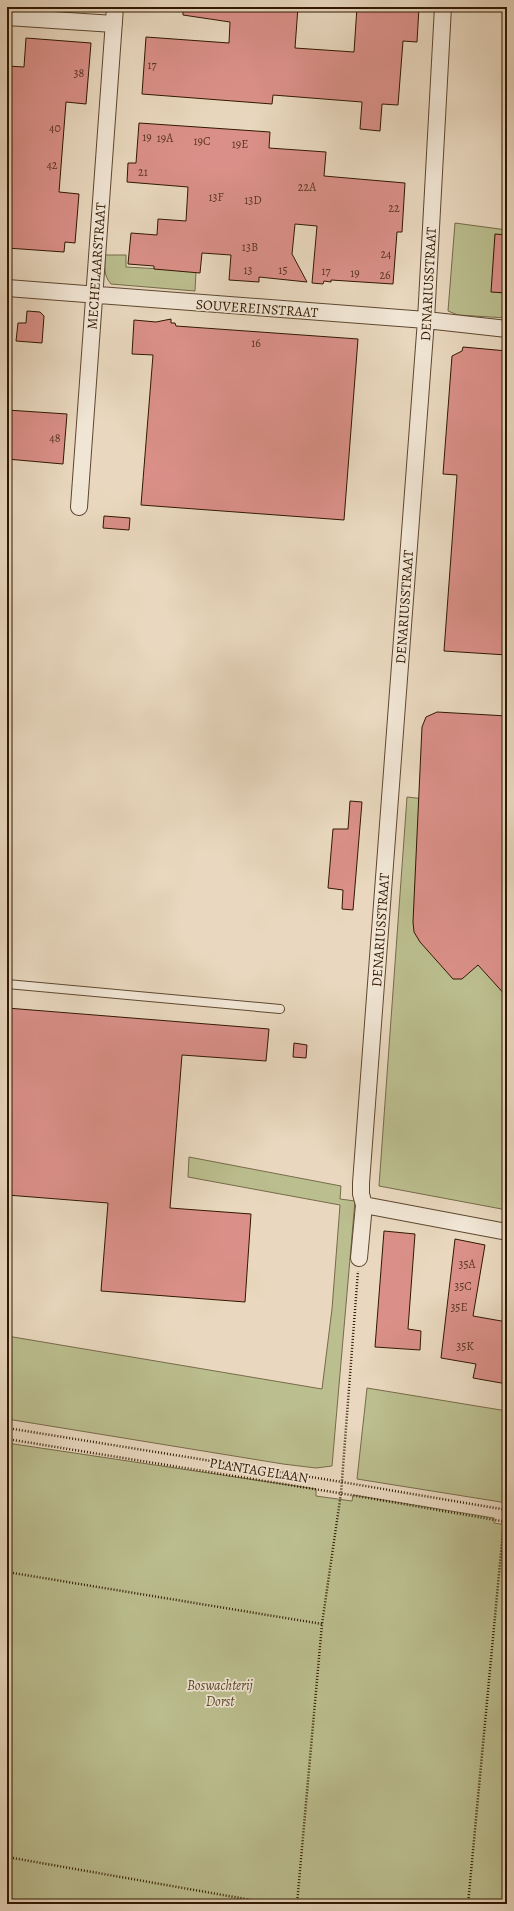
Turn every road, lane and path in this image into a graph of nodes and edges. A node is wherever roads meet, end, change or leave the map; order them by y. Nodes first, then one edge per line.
1 (115, 7) edge
2 (443, 7) edge
3 (7, 17) edge
4 (114, 24) junction
5 (7, 288) edge
6 (94, 295) junction
7 (426, 320) junction
8 (507, 329) edge
9 (79, 507) dead end
10 (7, 984) edge
11 (280, 1009) dead end
12 (364, 1206) junction
13 (507, 1232) edge
14 (359, 1258) joint
15 (7, 1428) edge
16 (7, 1439) edge
17 (342, 1482) junction
18 (341, 1493) junction
19 (506, 1510) edge
20 (505, 1522) edge
21 (7, 1572) edge
22 (322, 1624) junction
23 (7, 1857) edge
24 (274, 1904) edge
25 (297, 1904) edge
26 (468, 1904) edge

1 - 4 street, MECHELAARSTRAAT
2 - 7 street, DENARIUSSTRAAT
3 - 4 street
4 - 6 street, MECHELAARSTRAAT
5 - 6 street, SOUVEREINSTRAAT
6 - 7 street, SOUVEREINSTRAAT
6 - 9 street, MECHELAARSTRAAT
7 - 8 street, SOUVEREINSTRAAT
7 - 12 street, DENARIUSSTRAAT
10 - 11 lane
12 - 13 street
12 - 14 street, DENARIUSSTRAAT
14 - 17 path
15 - 17 path
16 - 18 path, PLANTAGELAAN
17 - 18 path
17 - 19 path
18 - 20 path, PLANTAGELAAN
18 - 22 path
19 - 20 path
20 - 26 path
21 - 22 path
22 - 25 path
23 - 24 path

